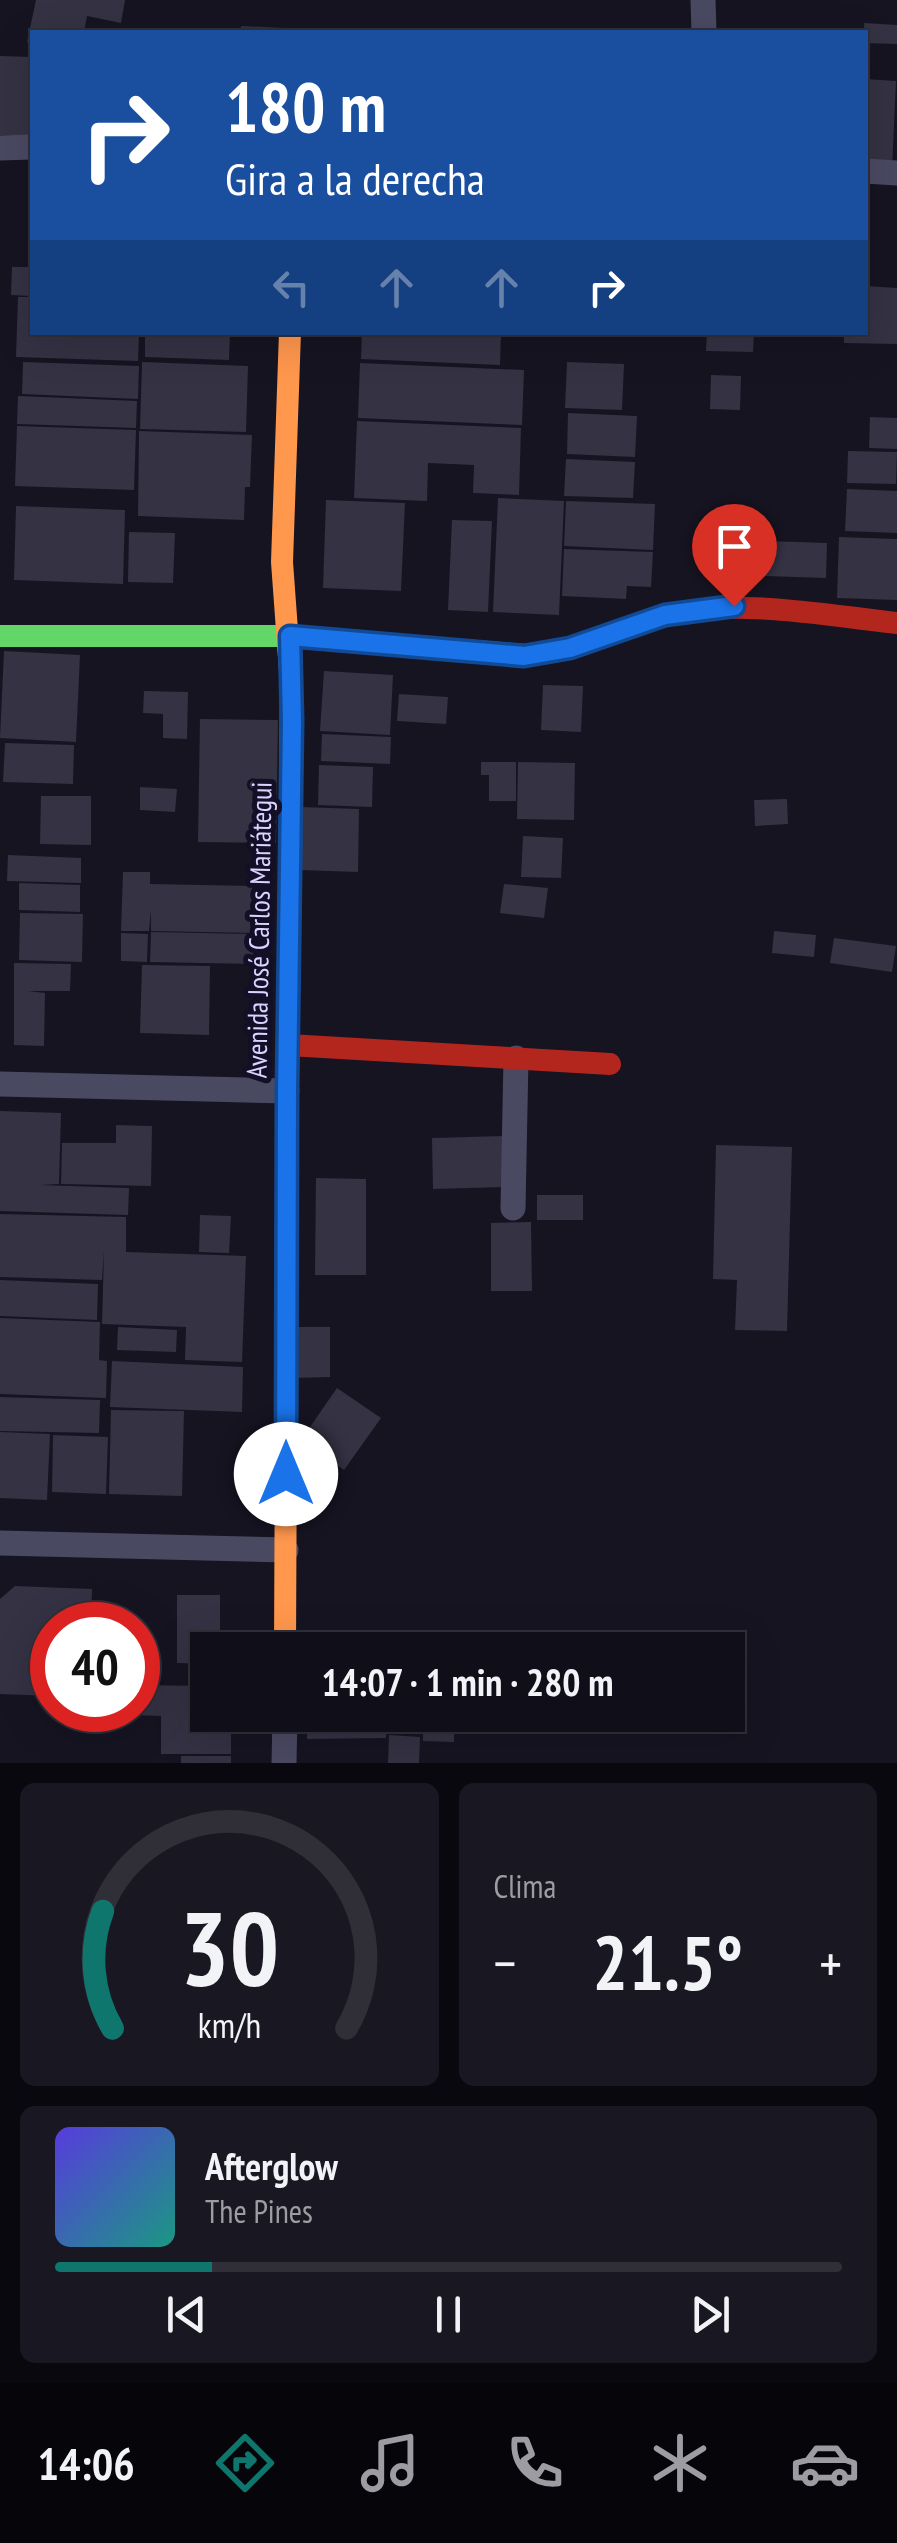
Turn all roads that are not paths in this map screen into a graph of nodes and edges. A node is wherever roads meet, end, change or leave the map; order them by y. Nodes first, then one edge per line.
1 (703, 0) edge
2 (704, 30) edge
3 (30, 147) edge
4 (0, 148) edge
5 (868, 171) edge
6 (897, 172) edge
7 (290, 335) edge
8 (897, 623) edge
9 (0, 636) edge
10 (290, 636) junction
11 (290, 1045) junction
12 (516, 1058) junction
13 (610, 1064) dead end
14 (0, 1084) edge
15 (287, 1091) junction
16 (513, 1208) dead end
17 (0, 1543) edge
18 (286, 1550) junction
19 (285, 1632) edge
20 (285, 1732) edge
21 (284, 1763) edge

1 - 2 street
3 - 4 street
5 - 6 street
7 - 10 street, Avenida José Carlos Mariátegui
8 - 10 street
9 - 10 street
10 - 11 street, Avenida José Carlos Mariátegui
11 - 12 street
11 - 15 street, Avenida José Carlos Mariátegui
12 - 13 street
12 - 16 street
14 - 15 street
15 - 18 street, Avenida José Carlos Mariátegui
17 - 18 street
18 - 19 street, Avenida José Carlos Mariátegui
20 - 21 street

